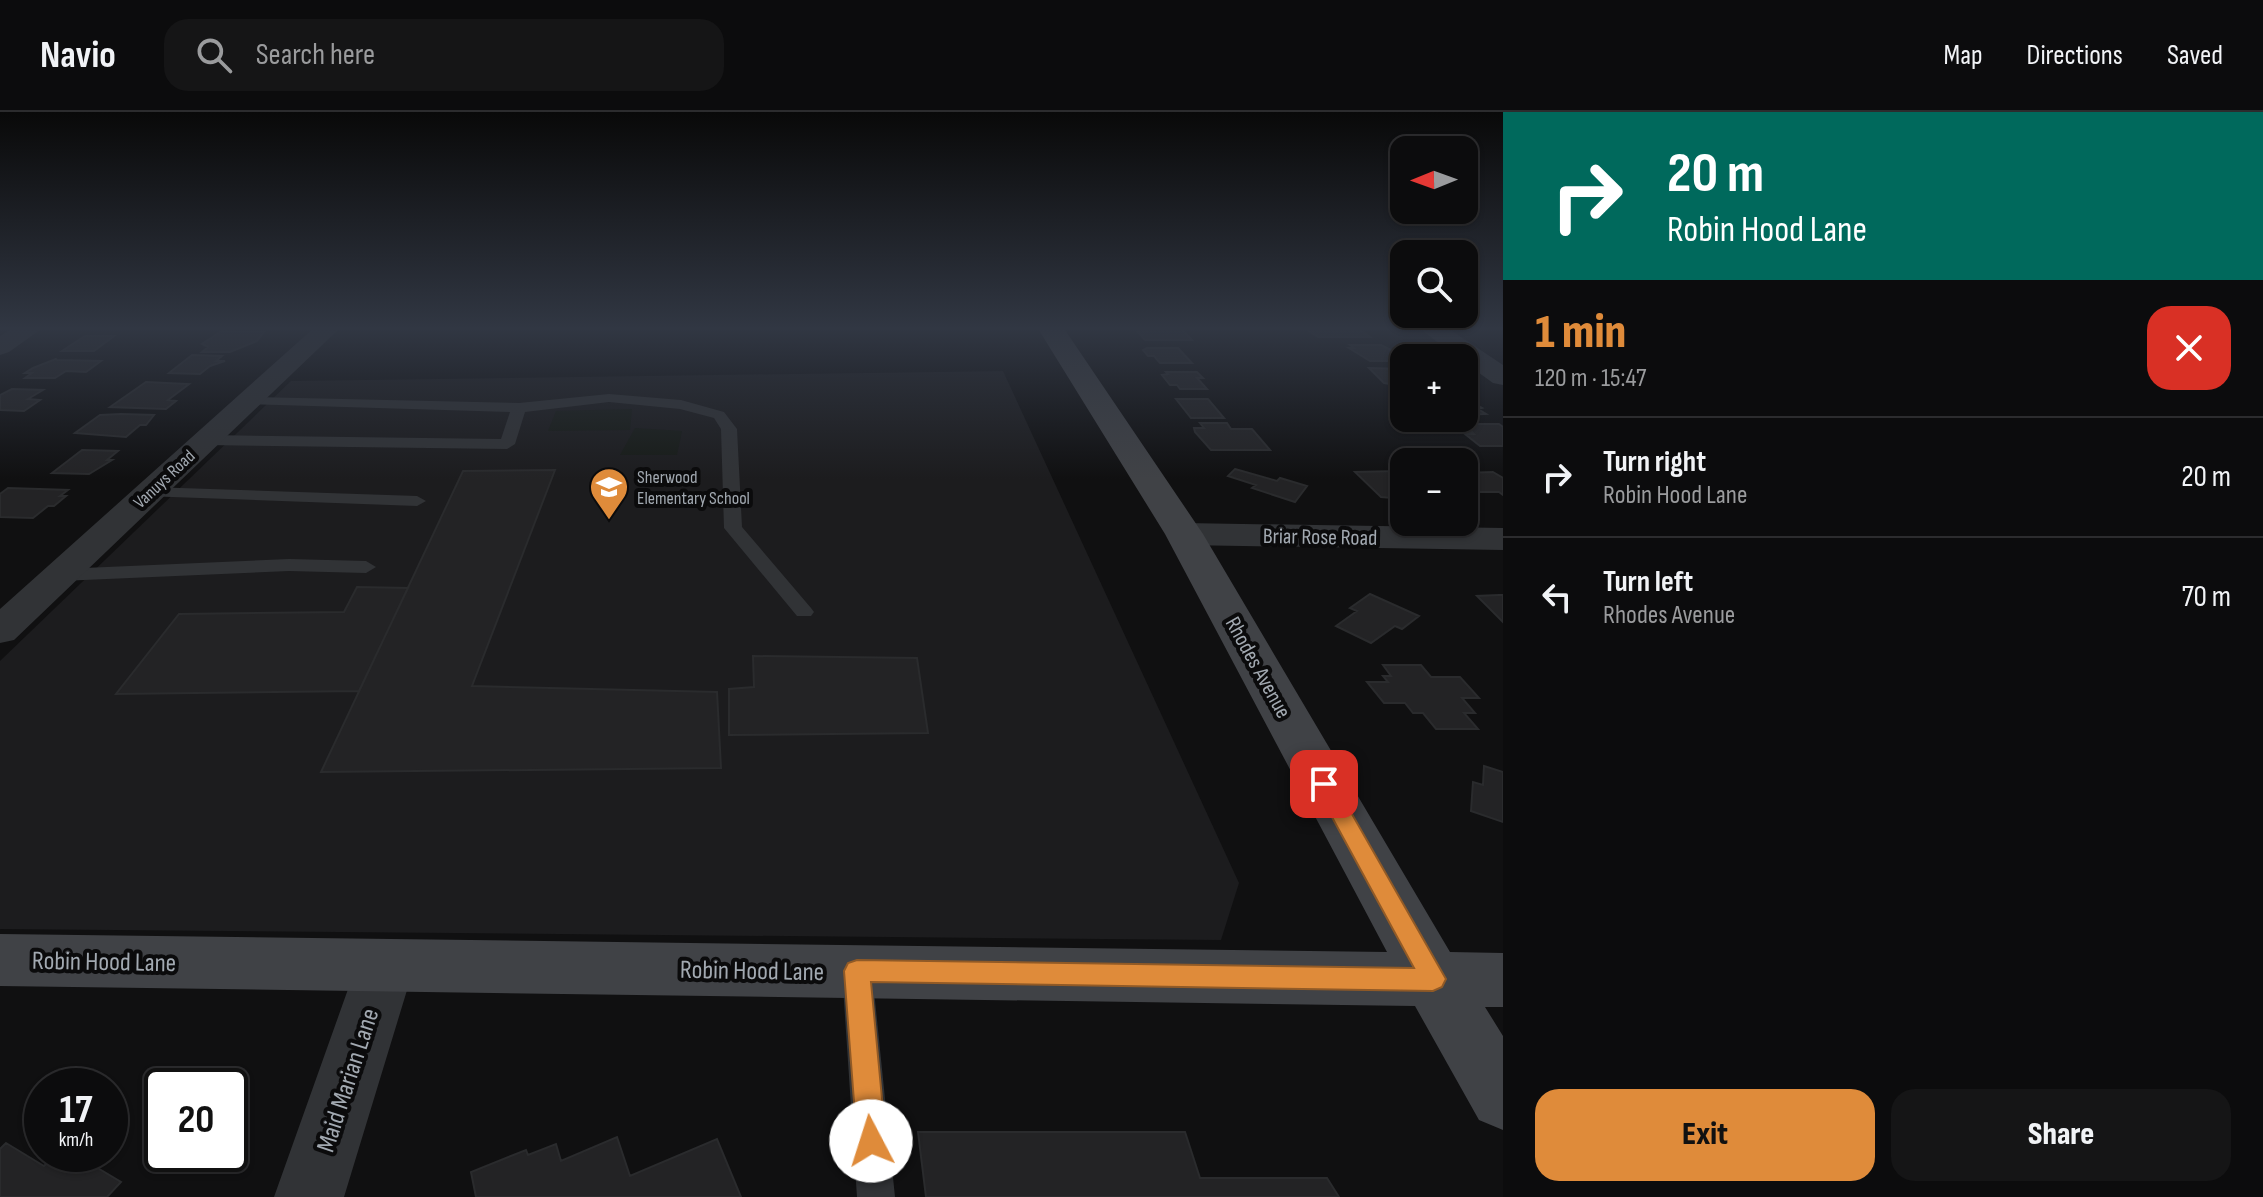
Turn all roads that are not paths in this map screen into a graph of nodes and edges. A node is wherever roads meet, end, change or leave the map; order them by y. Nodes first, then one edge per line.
1 (274, 378) edge
2 (1083, 378) edge
3 (249, 401) junction
4 (519, 408) junction
5 (206, 440) junction
6 (150, 492) junction
7 (417, 501) dead end
8 (1184, 534) junction
9 (1503, 539) edge
10 (366, 567) dead end
11 (61, 575) junction
12 (804, 612) dead end
13 (0, 631) edge
14 (0, 960) edge
15 (386, 964) junction
16 (857, 971) junction
17 (1433, 979) junction
18 (1503, 980) edge
19 (1503, 1097) edge
20 (309, 1197) edge
21 (876, 1197) edge

1 - 3 street, Vanuys Road
2 - 8 main road, Rhodes Avenue
3 - 4 lane
3 - 5 street, Vanuys Road
4 - 5 lane
4 - 12 lane
5 - 6 street, Vanuys Road
6 - 7 lane
6 - 11 street, Vanuys Road
8 - 9 street, Briar Rose Road
8 - 17 main road, Rhodes Avenue
10 - 11 lane
11 - 13 street, Vanuys Road
14 - 15 main road, Robin Hood Lane
15 - 16 main road, Robin Hood Lane
15 - 20 street, Maid Marian Lane
16 - 17 main road, Robin Hood Lane
16 - 21 lane
17 - 18 main road, Robin Hood Lane
17 - 19 main road, Rhodes Avenue

